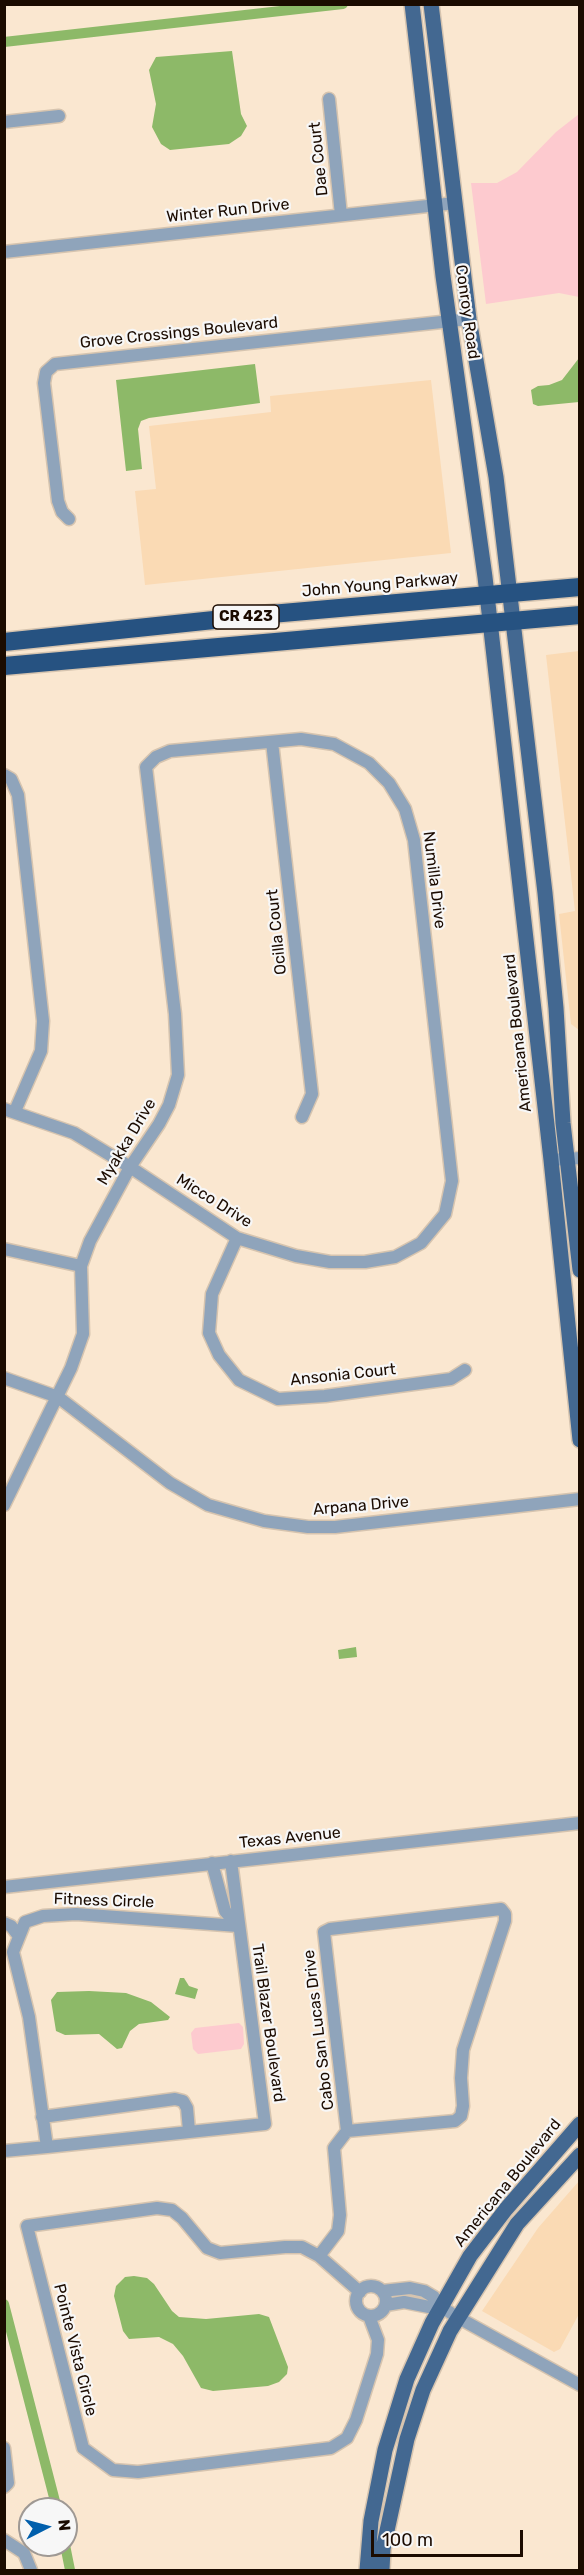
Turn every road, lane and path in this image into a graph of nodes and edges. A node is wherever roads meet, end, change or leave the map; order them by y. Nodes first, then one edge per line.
1 (412, 4) edge
2 (431, 4) edge
3 (329, 99) dead end
4 (59, 117) dead end
5 (4, 122) edge
6 (455, 202) junction
7 (435, 205) junction
8 (341, 215) junction
9 (4, 252) edge
10 (469, 319) junction
11 (449, 321) junction
12 (69, 519) dead end
13 (579, 587) edge
14 (509, 594) junction
15 (487, 596) junction
16 (579, 615) edge
17 (512, 621) junction
18 (490, 623) junction
19 (4, 642) edge
20 (4, 666) edge
21 (272, 742) junction
22 (170, 751) joint
23 (4, 775) edge
24 (517, 861) junction
25 (544, 893) junction
26 (556, 1008) junction
27 (534, 1010) junction
28 (10, 1110) edge
29 (302, 1117) dead end
30 (573, 1158) edge
31 (551, 1160) junction
32 (130, 1167) junction
33 (574, 1180) edge
34 (452, 1182) joint
35 (553, 1182) junction
36 (237, 1238) junction
37 (4, 1249) edge
38 (81, 1266) junction
39 (579, 1270) edge
40 (465, 1370) dead end
41 (4, 1378) edge
42 (58, 1396) junction
43 (579, 1440) edge
44 (579, 1499) edge
45 (4, 1505) edge
46 (579, 1823) edge
47 (231, 1861) junction
48 (212, 1863) junction
49 (4, 1887) edge
50 (4, 1923) edge
51 (238, 1926) junction
52 (18, 1935) junction
53 (42, 2116) junction
54 (579, 2124) edge
55 (189, 2131) junction
56 (347, 2131) junction
57 (47, 2147) junction
58 (4, 2151) edge
59 (579, 2155) edge
60 (319, 2256) junction
61 (382, 2291) junction
62 (360, 2292) junction
63 (386, 2305) junction
64 (440, 2306) junction
65 (369, 2316) junction
66 (457, 2317) junction
67 (579, 2385) edge
68 (4, 2448) edge
69 (4, 2487) edge
70 (4, 2540) edge
71 (31, 2571) edge
72 (367, 2571) edge
73 (382, 2571) edge

1 - 7 main road, Conroy Road
2 - 6 main road, Conroy Road
3 - 8 street, Dae Court
4 - 5 street
6 - 7 street, Winter Run Drive
6 - 10 main road, Conroy Road
7 - 8 street, Winter Run Drive
7 - 11 main road, Conroy Road
8 - 9 street, Winter Run Drive
10 - 11 street, Grove Crossings Boulevard
10 - 14 main road, Conroy Road
11 - 12 street, Grove Crossings Boulevard
11 - 15 main road, Conroy Road
13 - 14 highway, John Young Parkway / CR 423
14 - 15 highway, John Young Parkway / CR 423
14 - 17 main road, Conroy Road
15 - 18 main road, Conroy Road
15 - 19 highway, John Young Parkway / CR 423
16 - 17 highway, CR 423
17 - 18 highway, CR 423
17 - 25 main road
18 - 20 highway, CR 423
18 - 24 main road, Americana Boulevard
21 - 22 street, Numilla Drive
21 - 29 street, Ocilla Court
21 - 34 street, Numilla Drive
22 - 32 street, Myakka Drive
23 - 28 street
24 - 25 main road
24 - 27 main road, Americana Boulevard
25 - 26 main road
26 - 27 main road
26 - 30 main road
27 - 31 main road, Americana Boulevard
28 - 32 street, Micco Drive
30 - 31 street
30 - 33 main road
31 - 35 main road, Americana Boulevard
32 - 36 street, Micco Drive
32 - 38 street, Myakka Drive
33 - 35 street
33 - 39 main road
34 - 36 street, Micco Drive
35 - 43 main road, Americana Boulevard
36 - 40 street, Ansonia Court
37 - 38 street
38 - 42 street, Myakka Drive
41 - 42 street, Arpana Drive
42 - 44 street, Arpana Drive
42 - 45 street, Myakka Drive
46 - 47 street, Texas Avenue
47 - 48 street, Texas Avenue
47 - 51 street, Trail Blazer Boulevard
48 - 49 street, Texas Avenue
48 - 51 street, Trail Blazer Boulevard
50 - 52 street
51 - 52 street, Fitness Circle
51 - 55 street, Trail Blazer Boulevard
52 - 53 street
53 - 55 street
53 - 57 street
54 - 64 main road, Americana Boulevard
55 - 57 street
56 - 56 street, Cabo San Lucas Drive
56 - 60 street, Cabo San Lucas Drive
57 - 58 street
59 - 66 main road, Americana Boulevard
60 - 62 street, Pointe Vista Circle
60 - 65 street, Pointe Vista Circle
61 - 62 street
61 - 63 street
61 - 64 street
62 - 65 street, Pointe Vista Circle
63 - 64 street
63 - 65 street
64 - 66 street
64 - 72 main road, Americana Boulevard
66 - 67 street
66 - 73 main road, Americana Boulevard
68 - 69 street
70 - 71 street

